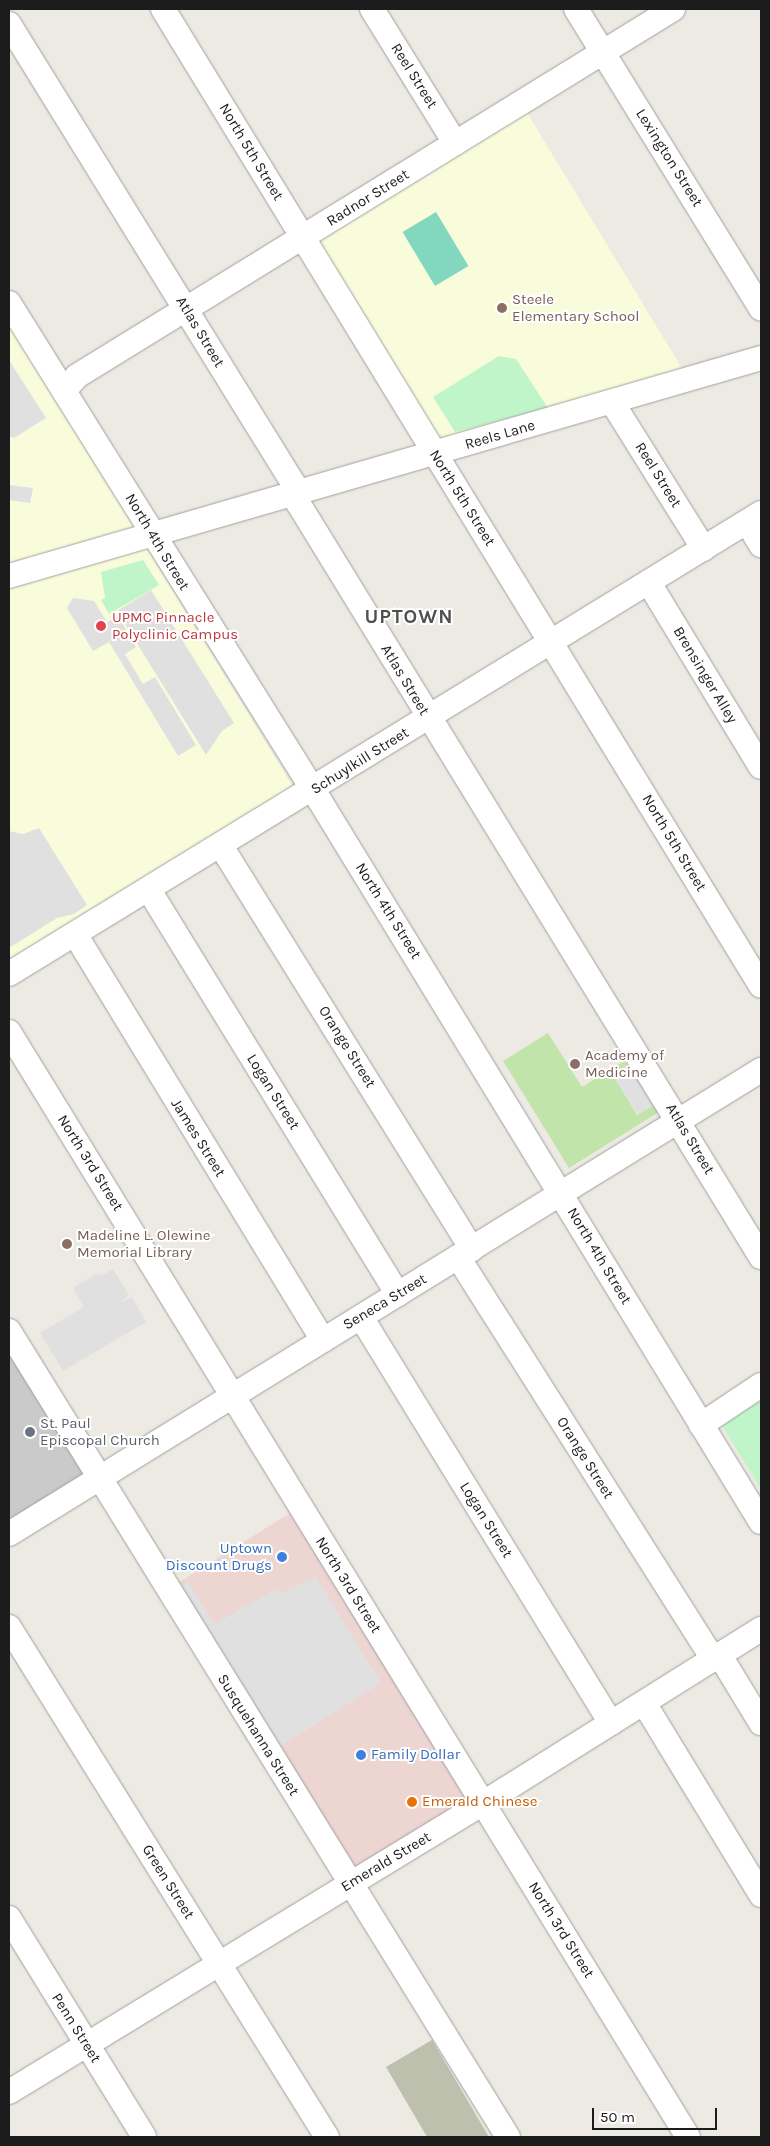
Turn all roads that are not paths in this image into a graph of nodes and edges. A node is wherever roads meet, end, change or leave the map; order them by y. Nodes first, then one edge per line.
1 (163, 9) edge
2 (372, 9) edge
3 (576, 9) edge
4 (673, 9) edge
5 (9, 24) edge
6 (603, 52) junction
7 (455, 144) junction
8 (303, 238) junction
9 (9, 303) edge
10 (186, 308) junction
11 (761, 308) edge
12 (761, 358) edge
13 (64, 390) junction
14 (612, 402) junction
15 (435, 454) junction
16 (295, 494) junction
17 (754, 518) edge
18 (152, 535) junction
19 (761, 545) edge
20 (704, 549) junction
21 (9, 576) edge
22 (649, 583) junction
23 (551, 643) junction
24 (428, 718) junction
25 (761, 767) edge
26 (313, 790) junction
27 (221, 846) junction
28 (149, 890) junction
29 (75, 934) junction
30 (9, 974) edge
31 (761, 986) edge
32 (9, 1032) edge
33 (761, 1070) edge
34 (678, 1121) junction
35 (561, 1194) junction
36 (465, 1253) junction
37 (761, 1257) edge
38 (398, 1295) junction
39 (361, 1317) junction
40 (9, 1331) edge
41 (323, 1340) junction
42 (761, 1385) edge
43 (232, 1396) junction
44 (701, 1425) junction
45 (99, 1478) junction
46 (761, 1522) edge
47 (9, 1534) edge
48 (9, 1627) edge
49 (761, 1629) edge
50 (716, 1656) junction
51 (644, 1703) junction
52 (611, 1723) junction
53 (761, 1723) edge
54 (483, 1804) junction
55 (350, 1884) junction
56 (761, 1895) edge
57 (9, 1918) edge
58 (219, 1963) junction
59 (86, 2044) junction
60 (9, 2092) edge
61 (144, 2137) edge
62 (326, 2137) edge
63 (508, 2137) edge
64 (688, 2137) edge

1 - 8 street, North 5th Street
2 - 7 street, Reel Street
3 - 6 street, Lexington Street
4 - 6 street, Radnor Street
5 - 10 street, Atlas Street
6 - 7 street, Radnor Street
6 - 11 street, Lexington Street
7 - 8 street, Radnor Street
8 - 10 street, Radnor Street
8 - 15 street, North 5th Street
9 - 13 street, North 4th Street
10 - 13 street, Radnor Street
10 - 16 street, Atlas Street
12 - 14 street, Reels Lane
13 - 18 street, North 4th Street
14 - 15 street, Reels Lane
14 - 20 street, Reel Street
15 - 16 street, Reels Lane
15 - 23 street, North 5th Street
16 - 18 street, Reels Lane
16 - 24 street, Atlas Street
17 - 19 street
17 - 20 street, Schuylkill Street
18 - 21 street, Reels Lane
18 - 26 street, North 4th Street
20 - 22 street, Schuylkill Street
22 - 23 street, Schuylkill Street
22 - 25 street, Brensinger Alley
23 - 24 street, Schuylkill Street
23 - 31 street, North 5th Street
24 - 26 street, Schuylkill Street
24 - 34 street, Atlas Street
26 - 27 street, Schuylkill Street
26 - 35 street, North 4th Street
27 - 28 street, Schuylkill Street
27 - 36 street, Orange Street
28 - 29 street, Schuylkill Street
28 - 38 street, Logan Street
29 - 30 street, Schuylkill Street
29 - 41 street, James Street
32 - 43 street, North 3rd Street
33 - 34 street, Seneca Street
34 - 35 street, Seneca Street
34 - 37 street, Atlas Street
35 - 36 street, Seneca Street
35 - 44 street, North 4th Street
36 - 38 street, Seneca Street
36 - 50 street, Orange Street
38 - 39 street, Seneca Street
39 - 41 street, Seneca Street
39 - 52 street, Logan Street
40 - 45 street, Susquehanna Street
41 - 43 street, Seneca Street
42 - 44 street
43 - 45 street, Seneca Street
43 - 54 street, North 3rd Street
44 - 46 street, North 4th Street
45 - 47 street, Seneca Street
45 - 55 street, Susquehanna Street
48 - 58 street, Green Street
49 - 50 street, Emerald Street
50 - 51 street, Emerald Street
50 - 53 street, Orange Street
51 - 52 street, Emerald Street
51 - 56 street
52 - 54 street, Emerald Street
54 - 55 street, Emerald Street
54 - 64 street, North 3rd Street
55 - 58 street, Emerald Street
55 - 63 street, Susquehanna Street
57 - 59 street, Penn Street
58 - 59 street, Emerald Street
58 - 62 street, Green Street
59 - 60 street, Emerald Street
59 - 61 street, Penn Street

